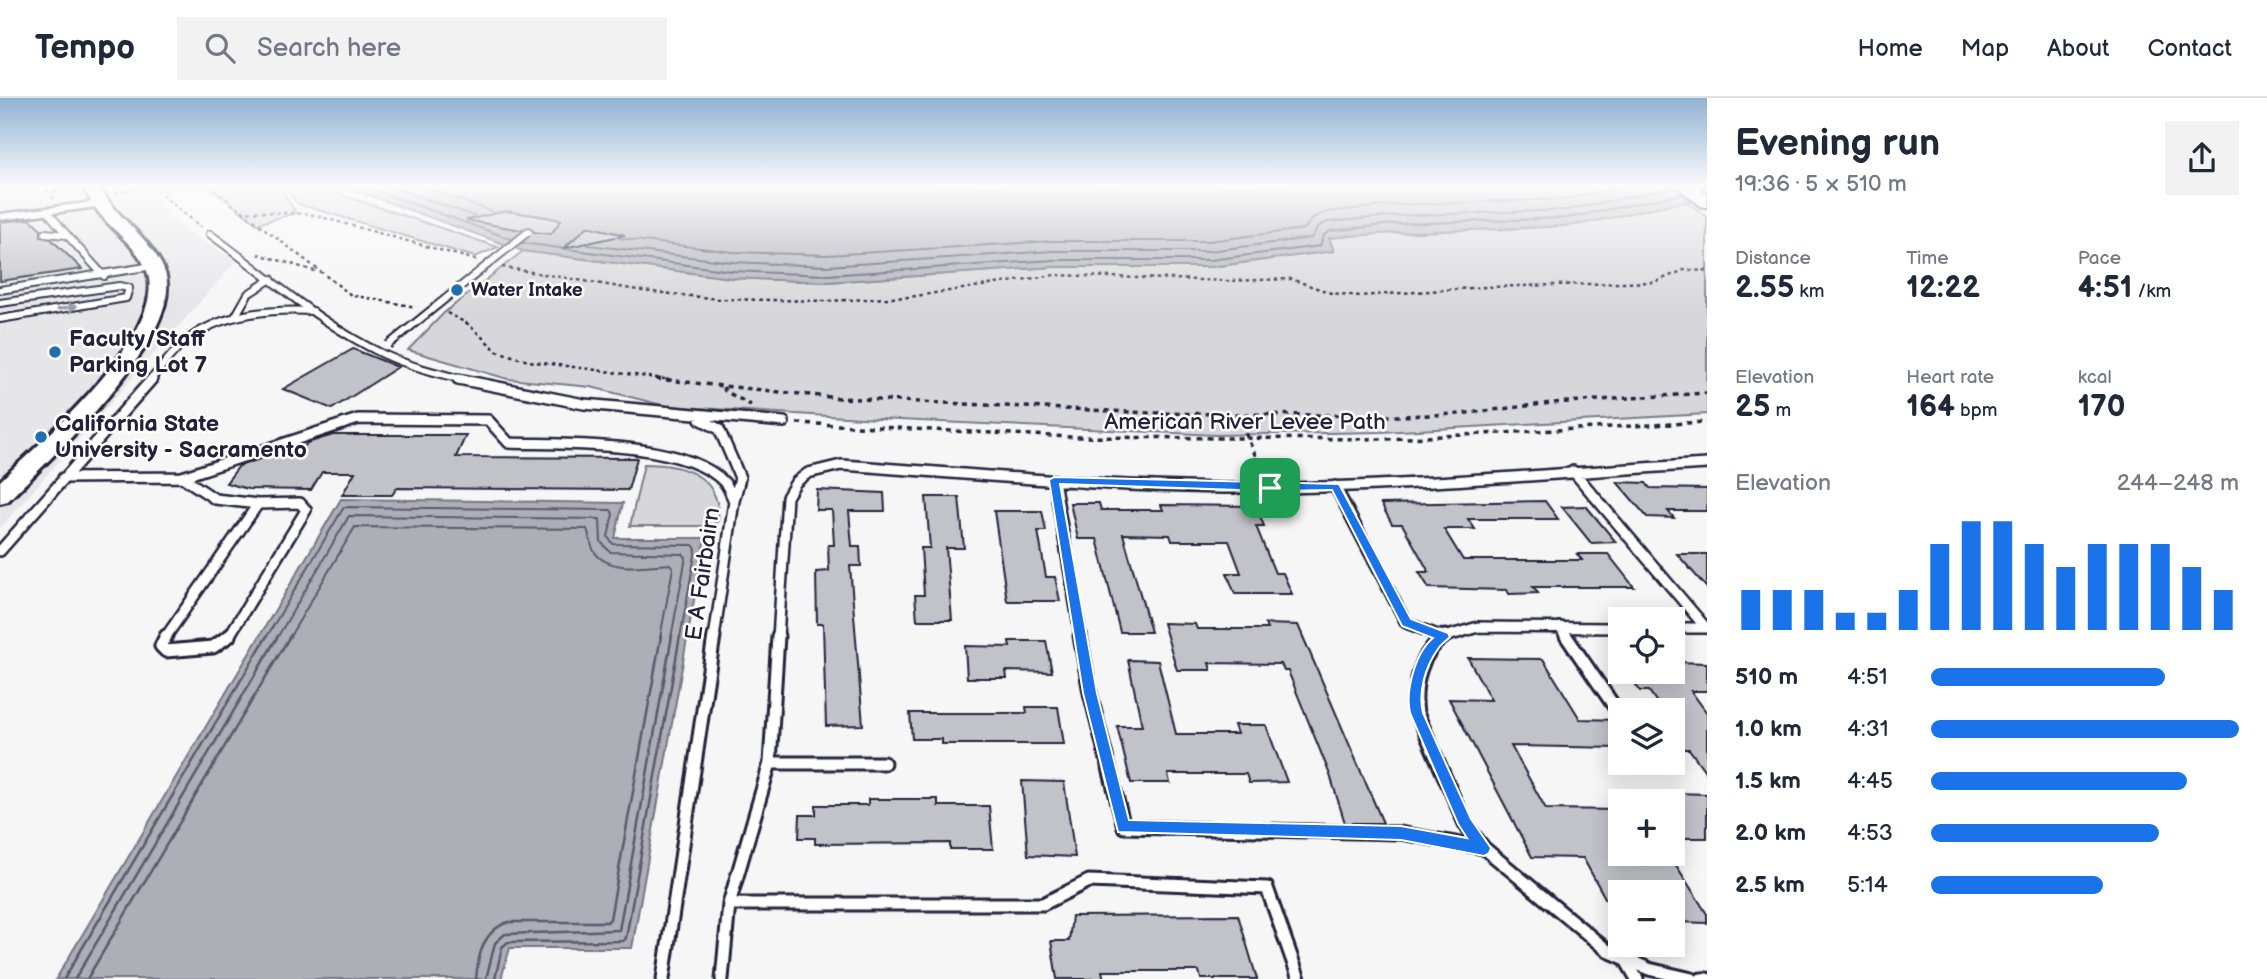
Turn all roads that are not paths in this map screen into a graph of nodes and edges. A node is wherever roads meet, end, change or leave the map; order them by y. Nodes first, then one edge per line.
1 (60, 227) edge
2 (127, 227) edge
3 (528, 232) dead end
4 (47, 234) dead end
5 (210, 234) road end
6 (67, 235) junction
7 (153, 266) junction
8 (104, 276) junction
9 (271, 279) junction
10 (69, 280) junction
11 (0, 290) edge
12 (64, 294) junction
13 (0, 303) edge
14 (314, 311) junction
15 (235, 317) junction
16 (0, 318) edge
17 (379, 352) junction
18 (685, 416) junction
19 (784, 422) road end
20 (1707, 464) edge
21 (1573, 471) junction
22 (181, 477) junction
23 (64, 478) junction
24 (1054, 480) junction
25 (1335, 486) junction
26 (0, 495) edge
27 (734, 501) junction
28 (259, 502) junction
29 (0, 551) edge
30 (1560, 627) junction
31 (1608, 628) edge
32 (1685, 628) edge
33 (1706, 628) edge
34 (1443, 637) junction
35 (1608, 698) edge
36 (770, 763) junction
37 (884, 763) dead end
38 (1484, 848) junction
39 (729, 904) junction
40 (1628, 961) junction
41 (663, 979) edge
42 (722, 979) edge
43 (1299, 979) edge
44 (1637, 979) edge
45 (1692, 979) edge
46 (1701, 979) edge
47 (1707, 979) edge

1 - 6 lane
2 - 7 street
3 - 17 lane, bridge
4 - 6 lane
5 - 9 lane
6 - 8 lane
7 - 8 lane
7 - 26 street
8 - 10 lane
9 - 14 lane
9 - 15 lane
10 - 11 lane
10 - 12 lane
12 - 13 lane
16 -> 12 lane
14 - 15 lane
14 - 17 lane
15 - 23 lane
17 - 18 lane
18 - 19 lane
18 - 27 lane
20 - 21 lane
21 - 25 lane
21 - 33 lane
22 - 23 lane, E A Fairbairn
22 - 27 lane, E A Fairbairn
22 - 28 lane
23 - 29 lane
24 - 25 lane
24 - 36 lane
24 - 38 lane
25 - 34 lane
27 - 41 lane, E A Fairbairn
28 - 28 lane
30 - 31 lane
30 - 34 lane
30 - 35 lane
32 - 33 lane
34 - 38 lane
36 - 37 lane
36 - 39 lane
38 - 40 lane
39 - 42 lane
39 - 43 lane
40 - 44 lane
40 - 45 lane
46 - 47 lane

